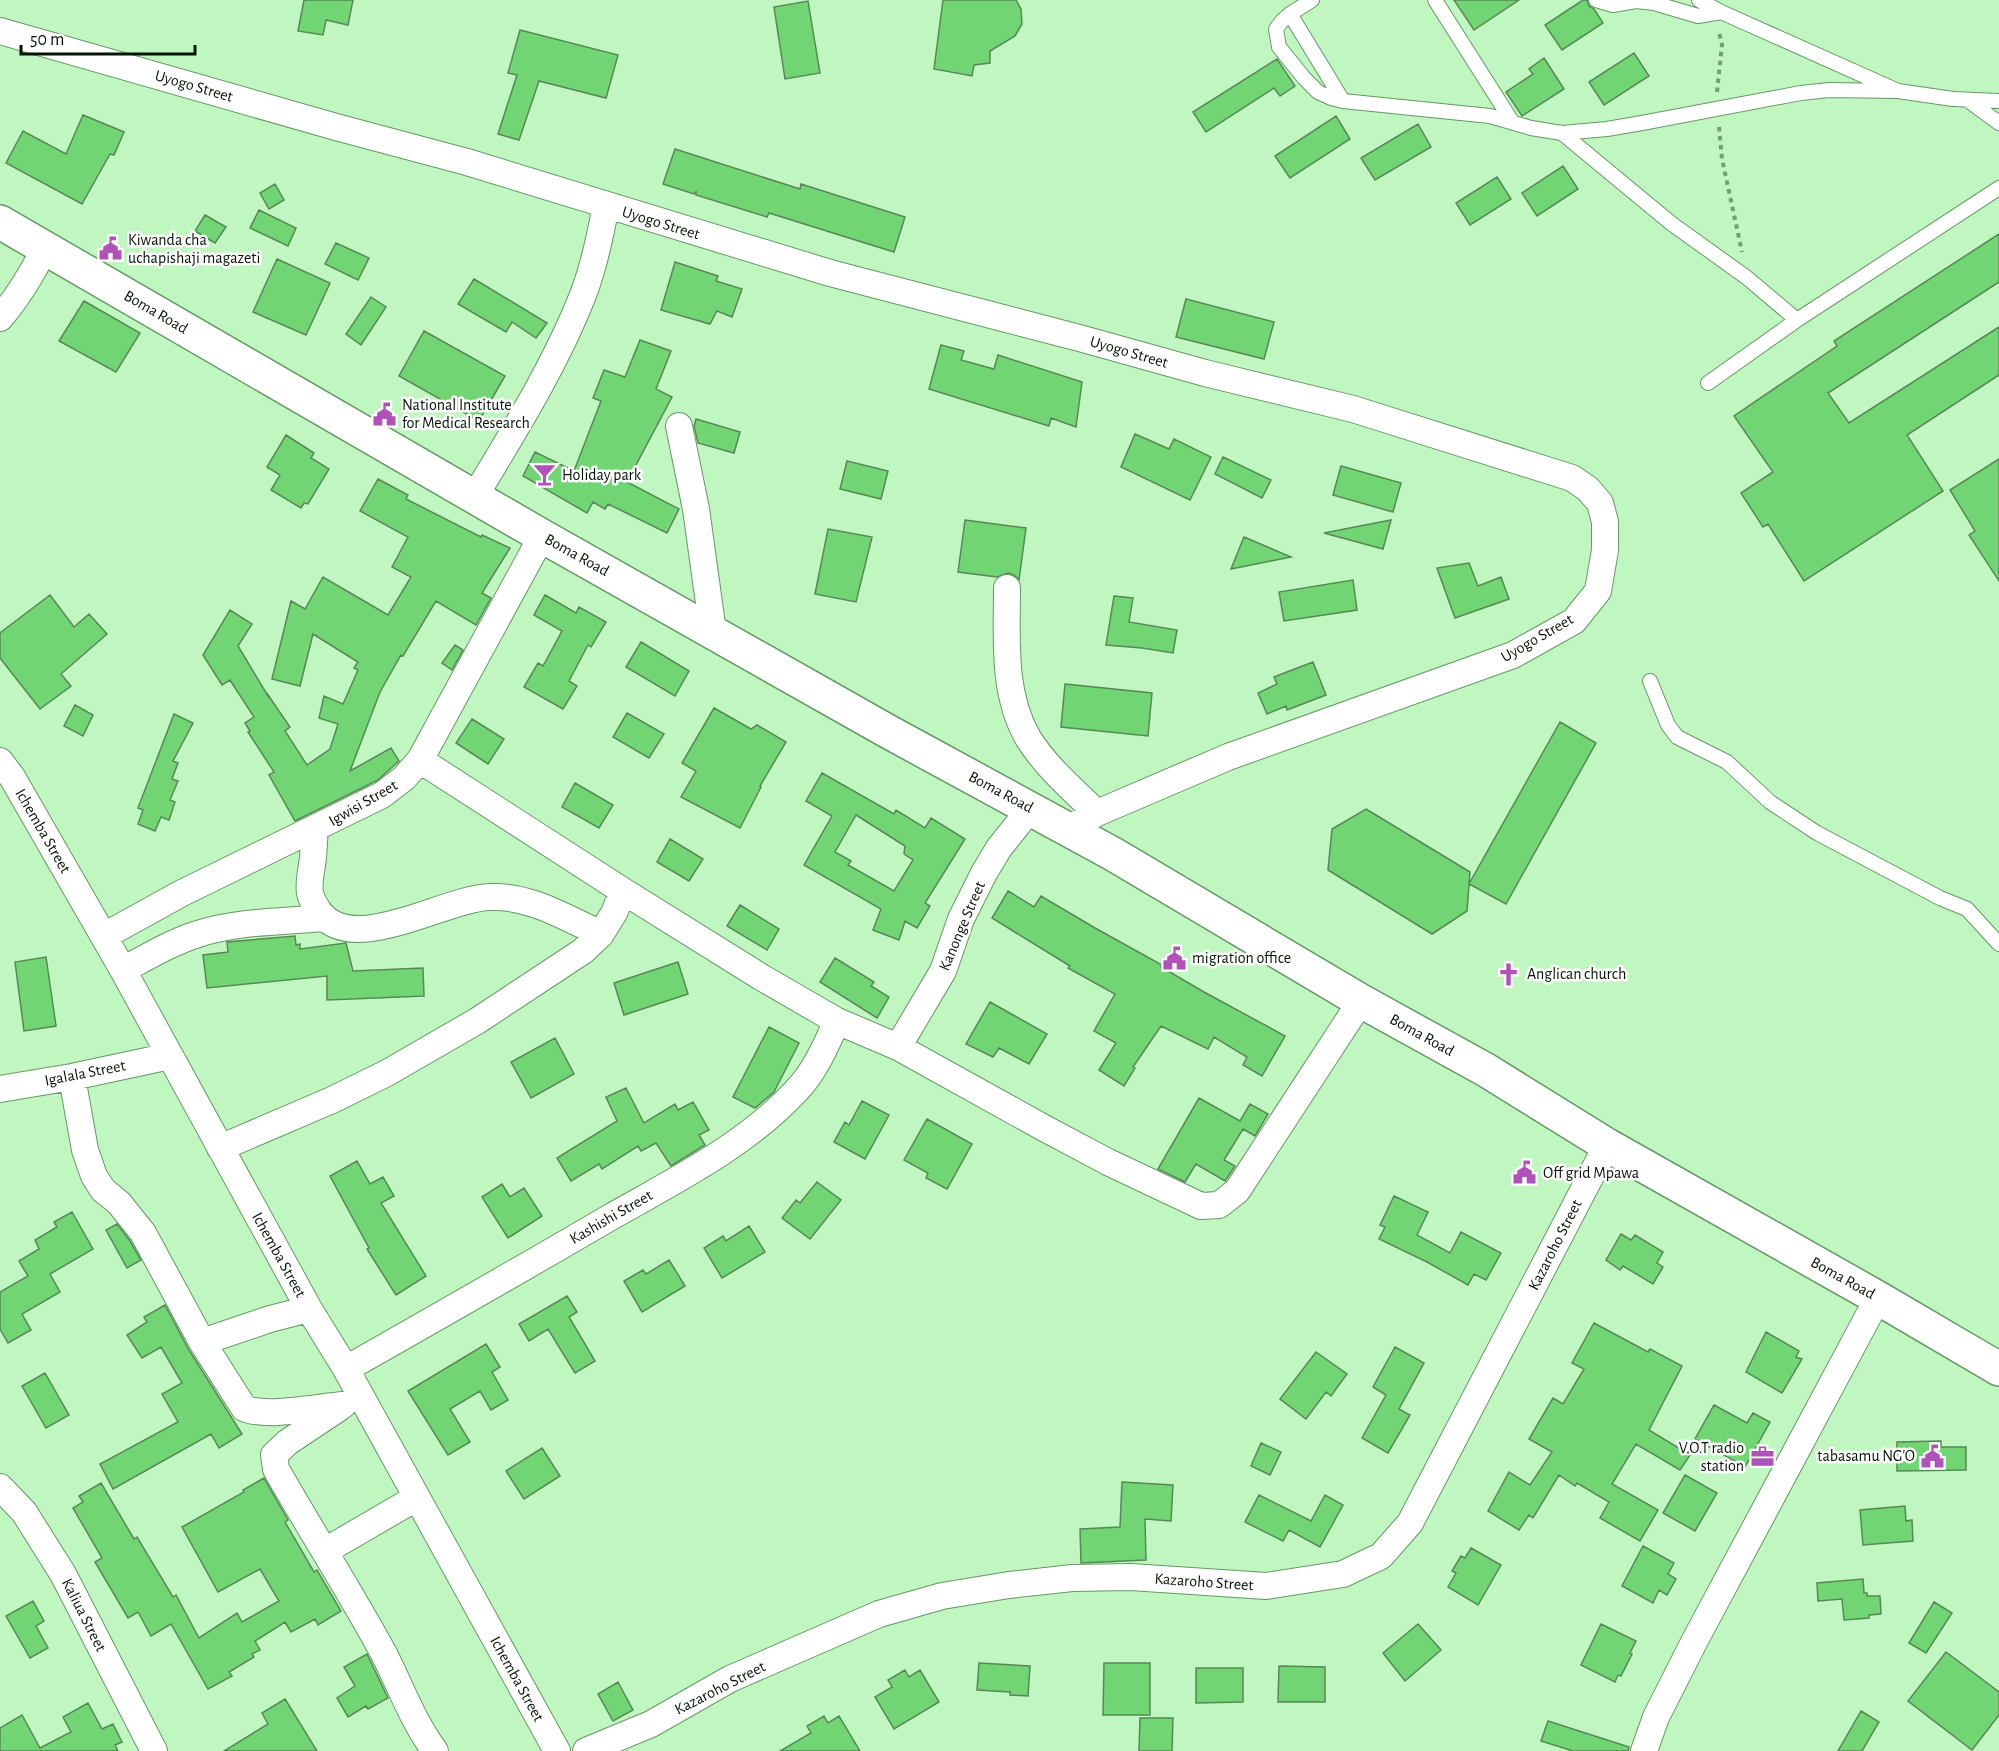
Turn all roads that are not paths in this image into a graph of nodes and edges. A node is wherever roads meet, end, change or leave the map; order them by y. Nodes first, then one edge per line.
1 (1312, 0) edge
2 (1435, 0) edge
3 (1596, 0) edge
4 (1700, 0) edge
5 (1290, 14) junction
6 (1715, 14) junction
7 (0, 31) edge
8 (1898, 92) junction
9 (1967, 100) junction
10 (1343, 101) junction
11 (1999, 101) edge
12 (1513, 123) junction
13 (1999, 123) edge
14 (1562, 133) junction
15 (1999, 188) edge
16 (606, 206) junction
17 (0, 222) edge
18 (45, 248) junction
19 (0, 318) edge
20 (1797, 320) junction
21 (1708, 383) dead end
22 (679, 426) dead end
23 (474, 496) junction
24 (542, 536) junction
25 (1007, 588) dead end
26 (713, 632) junction
27 (1650, 681) dead end
28 (420, 760) junction
29 (0, 761) edge
30 (1031, 808) junction
31 (1097, 813) junction
32 (315, 829) junction
33 (1068, 829) junction
34 (310, 879) junction
35 (623, 891) junction
36 (324, 918) junction
37 (267, 922) junction
38 (601, 934) junction
39 (104, 936) junction
40 (1999, 944) edge
41 (123, 970) junction
42 (1361, 1001) junction
43 (837, 1021) junction
44 (898, 1047) junction
45 (170, 1056) junction
46 (72, 1077) junction
47 (0, 1089) edge
48 (1607, 1145) junction
49 (220, 1148) junction
50 (1878, 1298) junction
51 (309, 1309) junction
52 (202, 1342) junction
53 (346, 1369) junction
54 (1999, 1369) edge
55 (351, 1400) junction
56 (2, 1486) edge
57 (416, 1498) junction
58 (325, 1551) junction
59 (154, 1751) edge
60 (435, 1751) edge
61 (557, 1751) edge
62 (586, 1751) edge
63 (1644, 1751) edge

1 - 5 lane
2 - 12 lane
3 - 6 lane
4 - 6 lane
5 - 10 lane
5 - 10 lane
6 - 8 lane
7 - 16 street, Uyogo Street
8 - 9 lane
8 - 14 lane
9 - 11 lane
9 - 13 lane
10 - 12 lane
12 - 14 lane
14 - 20 lane
15 - 20 lane
16 - 23 street
16 - 31 street, Uyogo Street
17 - 18 main road, Boma Road
18 - 19 street
18 - 23 main road, Boma Road
20 - 21 lane
22 - 26 street
23 - 24 main road, Boma Road
24 - 26 main road, Boma Road
24 - 28 street, Igwisi Street
25 - 31 street
26 - 30 main road, Boma Road
27 - 40 lane
28 - 32 street, Igwisi Street
28 - 35 street
29 - 39 street, Ichemba Street
30 - 33 main road, Boma Road
30 - 44 street, Kanonge Street
31 - 33 street, Uyogo Street
32 - 34 street
32 - 39 street, Igwisi Street
33 - 42 main road, Boma Road
34 - 36 street
34 - 37 street
35 - 38 street
35 - 43 street
36 - 37 street
36 - 38 street
37 - 41 street
38 - 49 street
39 - 41 street, Ichemba Street
41 - 45 street, Ichemba Street
42 - 44 street
42 - 48 main road, Boma Road
43 - 44 street
43 - 53 street, Kashishi Street
45 - 46 street, Igalala Street
45 - 49 street, Ichemba Street
46 - 47 street, Igalala Street
46 - 52 street
48 - 50 main road, Boma Road
48 - 62 street, Kazaroho Street
49 - 51 street, Ichemba Street
50 - 54 main road, Boma Road
50 - 63 street
51 - 52 street
51 - 53 street, Ichemba Street
52 - 55 street
53 - 55 street, Ichemba Street
55 - 57 street, Ichemba Street
55 - 58 street
56 - 59 street, Kaliua Street
57 - 58 street
57 - 61 street, Ichemba Street
58 - 60 street

